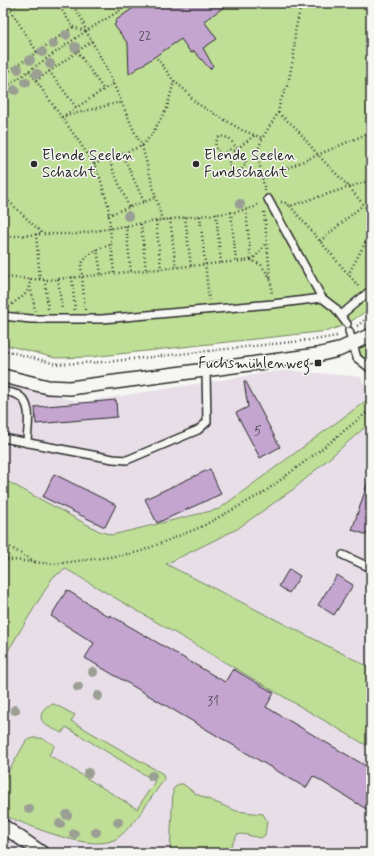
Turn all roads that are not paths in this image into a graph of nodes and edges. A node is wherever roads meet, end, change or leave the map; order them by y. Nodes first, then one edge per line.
1 (268, 199) road end
2 (368, 293) edge
3 (322, 298) junction
4 (341, 315) junction
5 (4, 316) edge
6 (350, 333) junction
7 (371, 335) edge
8 (371, 369) edge
9 (206, 370) junction
10 (3, 376) edge
11 (3, 390) edge
12 (3, 438) edge
13 (26, 443) junction
14 (343, 555) dead end
15 (371, 568) edge
16 (3, 826) edge
17 (42, 853) edge

1 - 3 lane
2 - 4 lane
3 - 4 lane
3 - 5 lane
4 - 6 lane
6 - 7 street
6 - 8 lane
6 - 9 street
9 - 10 street
9 - 13 lane
11 - 13 lane
12 - 13 lane
14 - 15 lane
16 - 17 street

